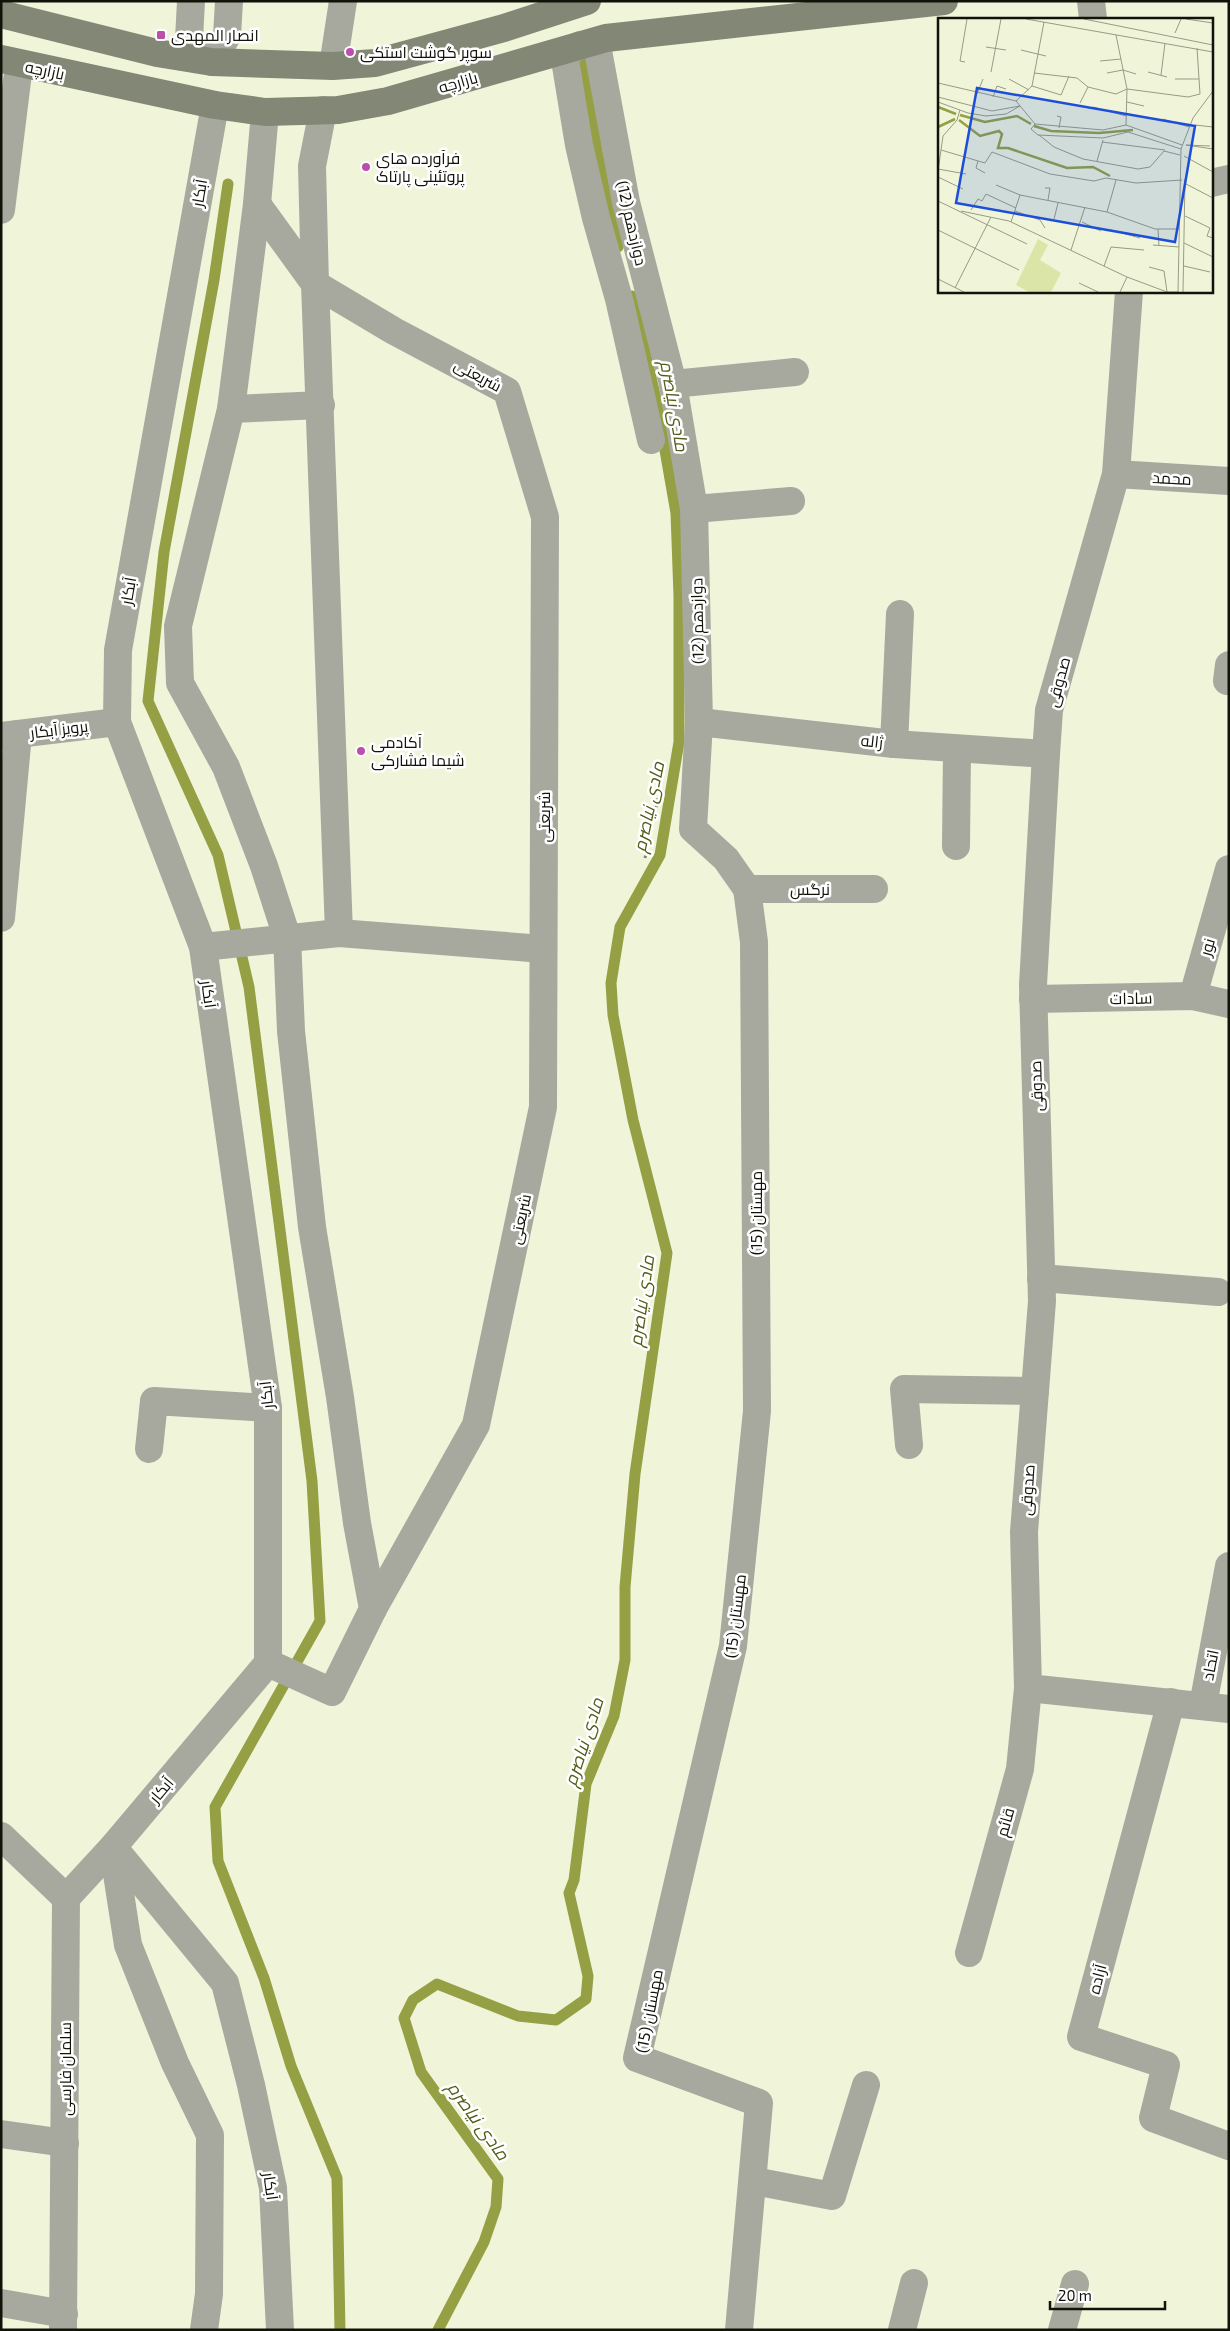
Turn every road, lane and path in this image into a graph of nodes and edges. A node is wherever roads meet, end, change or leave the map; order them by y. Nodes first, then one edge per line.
1 (192, 1) edge
2 (229, 1) edge
3 (343, 1) edge
4 (587, 1) edge
5 (944, 1) edge
6 (1091, 1) edge
7 (1, 14) edge
8 (1094, 18) edge
9 (580, 45) junction
10 (10, 62) edge
11 (212, 62) junction
12 (333, 66) junction
13 (215, 105) junction
14 (323, 110) junction
15 (265, 112) junction
16 (1229, 179) edge
17 (1212, 183) edge
18 (258, 204) junction
19 (1, 210) edge
20 (315, 284) junction
21 (1129, 292) edge
22 (795, 372) dead end
23 (673, 384) junction
24 (321, 405) junction
25 (231, 410) junction
26 (651, 440) dead end
27 (1116, 474) junction
28 (1229, 481) edge
29 (791, 500) dead end
30 (694, 509) junction
31 (900, 614) dead end
32 (117, 722) junction
33 (699, 722) junction
34 (10, 735) edge
35 (894, 744) junction
36 (957, 749) junction
37 (1046, 754) junction
38 (693, 829) joint
39 (956, 846) dead end
40 (1229, 868) edge
41 (747, 889) junction
42 (874, 889) dead end
43 (1, 918) edge
44 (338, 933) junction
45 (287, 937) junction
46 (203, 947) junction
47 (544, 949) junction
48 (1193, 996) junction
49 (1033, 999) junction
50 (1229, 1004) edge
51 (1042, 1278) junction
52 (1218, 1292) dead end
53 (1035, 1391) junction
54 (268, 1408) junction
55 (909, 1445) dead end
56 (149, 1449) dead end
57 (1229, 1566) edge
58 (373, 1609) junction
59 (268, 1663) junction
60 (1028, 1688) junction
61 (1171, 1702) junction
62 (1216, 1707) edge
63 (1, 1836) edge
64 (113, 1847) junction
65 (66, 1898) junction
66 (969, 1953) dead end
67 (866, 2085) dead end
68 (1, 2134) edge
69 (65, 2143) junction
70 (1229, 2146) edge
71 (754, 2181) junction
72 (914, 2283) dead end
73 (1075, 2284) dead end
74 (1, 2303) edge
75 (63, 2322) edge
76 (204, 2330) edge
77 (280, 2330) edge
78 (739, 2330) edge
79 (902, 2330) edge
80 (1062, 2330) edge

1 - 11 street
2 - 11 street
3 - 12 street
4 - 12 main road
5 - 9 main road, بازارچه
6 - 8 street
7 - 11 main road
9 - 14 main road, بازارچه
9 - 23 street, دوازدهم (12)
9 - 26 street, دوازدهم (12)
10 - 13 main road, بازارچه
10 - 19 street
11 - 12 main road
13 - 15 main road, بازارچه
13 - 32 street, آبکار
14 - 15 main road, بازارچه
14 - 20 street
15 - 18 street
16 - 17 street
18 - 20 street
18 - 25 street
20 - 24 street
20 - 47 street, شریعتی
21 - 27 street, صدوقی
22 - 23 street
23 - 30 street, دوازدهم (12)
24 - 25 street
24 - 44 street
25 - 45 street
27 - 28 street, محمد
27 - 37 street, صدوقی
29 - 30 street
30 - 33 street, دوازدهم (12)
31 - 35 street
32 - 34 street, پرویز آبکار
32 - 46 street, آبکار
33 - 35 street, ژاله
33 - 38 street, دوازدهم (12)
34 - 43 street
35 - 36 street, ژاله
36 - 37 street, ژاله
36 - 39 street
37 - 49 street, صدوقی
38 - 41 street, مهستان (15)
40 - 48 street, نور
41 - 42 street, نرگس
41 - 71 street, مهستان (15)
44 - 45 street
44 - 47 street
45 - 46 street
45 - 58 street
46 - 54 street, آبکار
47 - 58 street, شریعتی
48 - 49 street, سادات
48 - 50 street, سادات
49 - 51 street, صدوقی
51 - 52 street
51 - 53 street, صدوقی
53 - 55 street
53 - 60 street, صدوقی
54 - 56 street
54 - 59 street, آبکار
57 - 62 street, اتحاد
58 - 59 street
59 - 64 street, آبکار
60 - 61 street
60 - 66 street, قائم
61 - 62 street
61 - 70 street, آزاده
63 - 65 street
64 - 65 street, آبکار
64 - 76 street
64 - 77 street, آبکار
65 - 69 street, سلمان فارسی
67 - 71 street
68 - 69 street
69 - 75 street, سلمان فارسی
71 - 78 street, مهستان (15)
72 - 79 street
73 - 80 street
74 - 75 street

